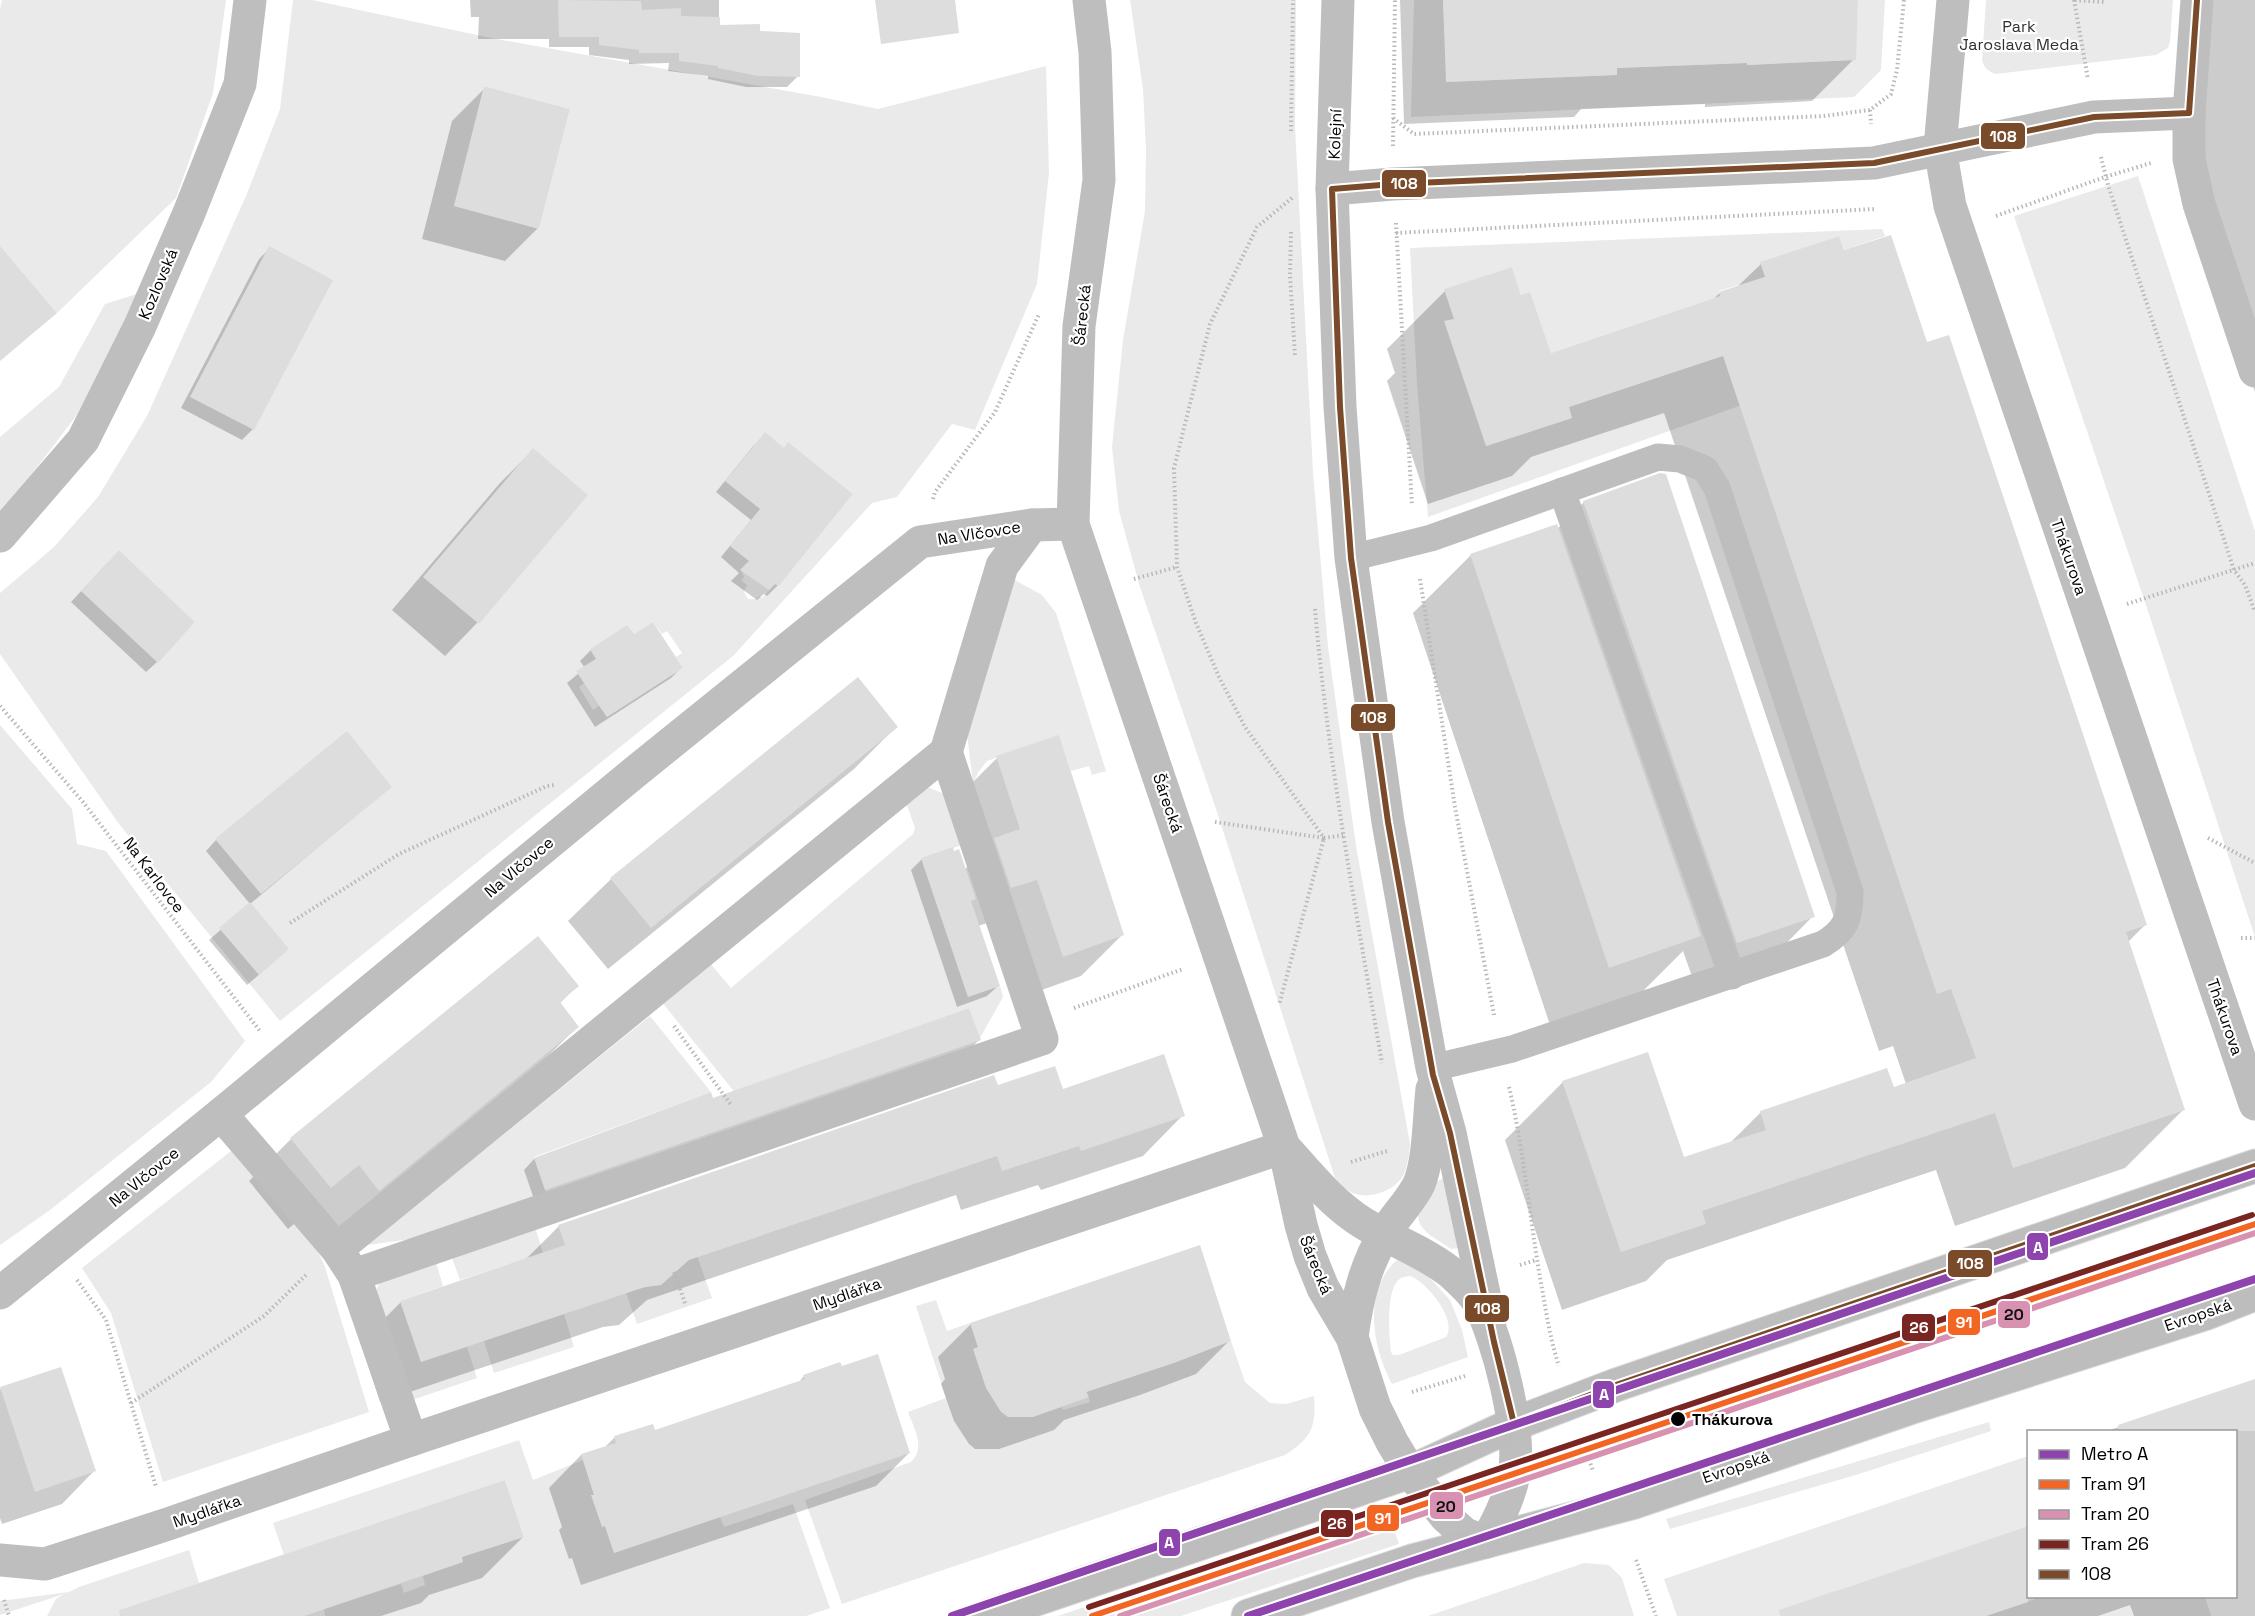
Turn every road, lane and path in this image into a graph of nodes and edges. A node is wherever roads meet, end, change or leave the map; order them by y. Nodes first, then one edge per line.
1 (250, 0) edge
2 (1089, 0) edge
3 (1338, 0) edge
4 (1395, 0) edge
5 (1904, 0) edge
6 (1953, 0) edge
7 (2075, 0) edge
8 (2104, 0) edge
9 (2197, 0) edge
10 (2189, 113) junction
11 (2094, 117) junction
12 (1392, 118) junction
13 (1940, 148) junction
14 (2105, 177) junction
15 (1393, 184) junction
16 (1332, 189) junction
17 (1875, 209) dead end
18 (1958, 229) junction
19 (1396, 233) junction
20 (1043, 304) dead end
21 (2255, 371) edge
22 (1562, 491) junction
23 (1073, 524) junction
24 (1032, 525) junction
25 (0, 536) edge
26 (920, 542) junction
27 (1415, 542) junction
28 (1352, 558) junction
29 (2255, 563) edge
30 (1177, 567) junction
31 (2235, 570) junction
32 (1131, 580) dead end
33 (2255, 612) edge
34 (2090, 616) junction
35 (0, 706) edge
36 (946, 752) junction
37 (558, 784) dead end
38 (1210, 821) dead end
39 (1324, 838) junction
40 (290, 923) dead end
41 (1189, 967) dead end
42 (1732, 976) junction
43 (1276, 1014) dead end
44 (1036, 1021) junction
45 (676, 1028) dead end
46 (1501, 1052) junction
47 (284, 1062) junction
48 (1382, 1063) dead end
49 (1432, 1071) junction
50 (2255, 1104) edge
51 (221, 1114) junction
52 (754, 1137) junction
53 (1284, 1147) junction
54 (1378, 1154) dead end
55 (1357, 1160) dead end
56 (2255, 1166) edge
57 (1384, 1233) junction
58 (55, 1250) junction
59 (1536, 1260) junction
60 (345, 1262) junction
61 (1520, 1265) dead end
62 (674, 1272) dead end
63 (0, 1293) edge
64 (2255, 1294) edge
65 (686, 1307) dead end
66 (1352, 1337) junction
67 (1494, 1342) junction
68 (1552, 1347) dead end
69 (1469, 1374) dead end
70 (1410, 1393) dead end
71 (131, 1403) junction
72 (1514, 1424) junction
73 (411, 1440) junction
74 (1410, 1472) junction
75 (168, 1524) junction
76 (1486, 1542) junction
77 (0, 1560) edge
78 (1636, 1560) dead end
79 (987, 1616) edge
80 (1248, 1616) edge
81 (1656, 1616) edge

1 - 25 street, Kozlovská
2 - 23 street, Šárecká
3 - 16 street, Kolejní
4 - 12 path
5 - 12 path
6 - 13 street, Thákurova
7 - 8 path
7 - 11 path
9 - 10 street
10 - 11 street
10 - 21 street
11 - 13 street
11 - 14 path
12 - 15 path
13 - 15 street
13 - 18 street, Thákurova
14 - 18 path
14 - 31 path
15 - 16 street
15 - 19 path
16 - 28 street, Kolejní
16 - 30 path
17 - 19 path
18 - 34 street, Thákurova
19 - 27 path
20 - 26 path
22 - 27 lane
22 - 42 lane
22 - 42 lane
23 - 24 street, Na Vlčovce
23 - 53 street, Šárecká
24 - 26 street, Na Vlčovce
24 - 36 street
26 - 47 street, Na Vlčovce
27 - 28 lane
27 - 46 path
28 - 49 street, Kolejní
29 - 31 path
30 - 32 path
30 - 39 path
31 - 33 path
31 - 34 path
34 - 50 street, Thákurova
35 - 47 path, Na Karlovce
36 - 44 street
36 - 60 street
37 - 40 path
38 - 39 path
39 - 43 path
39 - 48 path
41 - 44 path
42 - 46 lane
44 - 52 street
45 - 52 path
46 - 49 lane
46 - 59 path
47 - 51 street, Na Vlčovce
49 - 57 street
49 - 67 street, Kolejní
51 - 58 street, Na Vlčovce
51 - 60 street
52 - 60 street
53 - 57 street
53 - 66 street, Šárecká
53 - 73 street, Mydlářka
54 - 55 path
56 - 72 main road
57 - 66 street
57 - 67 street
58 - 63 street, Na Vlčovce
58 - 71 path
59 - 61 path
59 - 68 path
60 - 71 path
60 - 73 street
62 - 65 path
64 - 76 main road, Evropská
66 - 74 street, Šárecká
67 - 72 street, Kolejní
69 - 70 path
71 - 75 path
72 - 74 main road
72 - 76 street, Kolejní
73 - 75 street, Mydlářka
74 - 76 street, Šárecká
74 - 79 main road
75 - 77 street, Mydlářka
76 - 80 main road, Evropská
78 - 81 path

